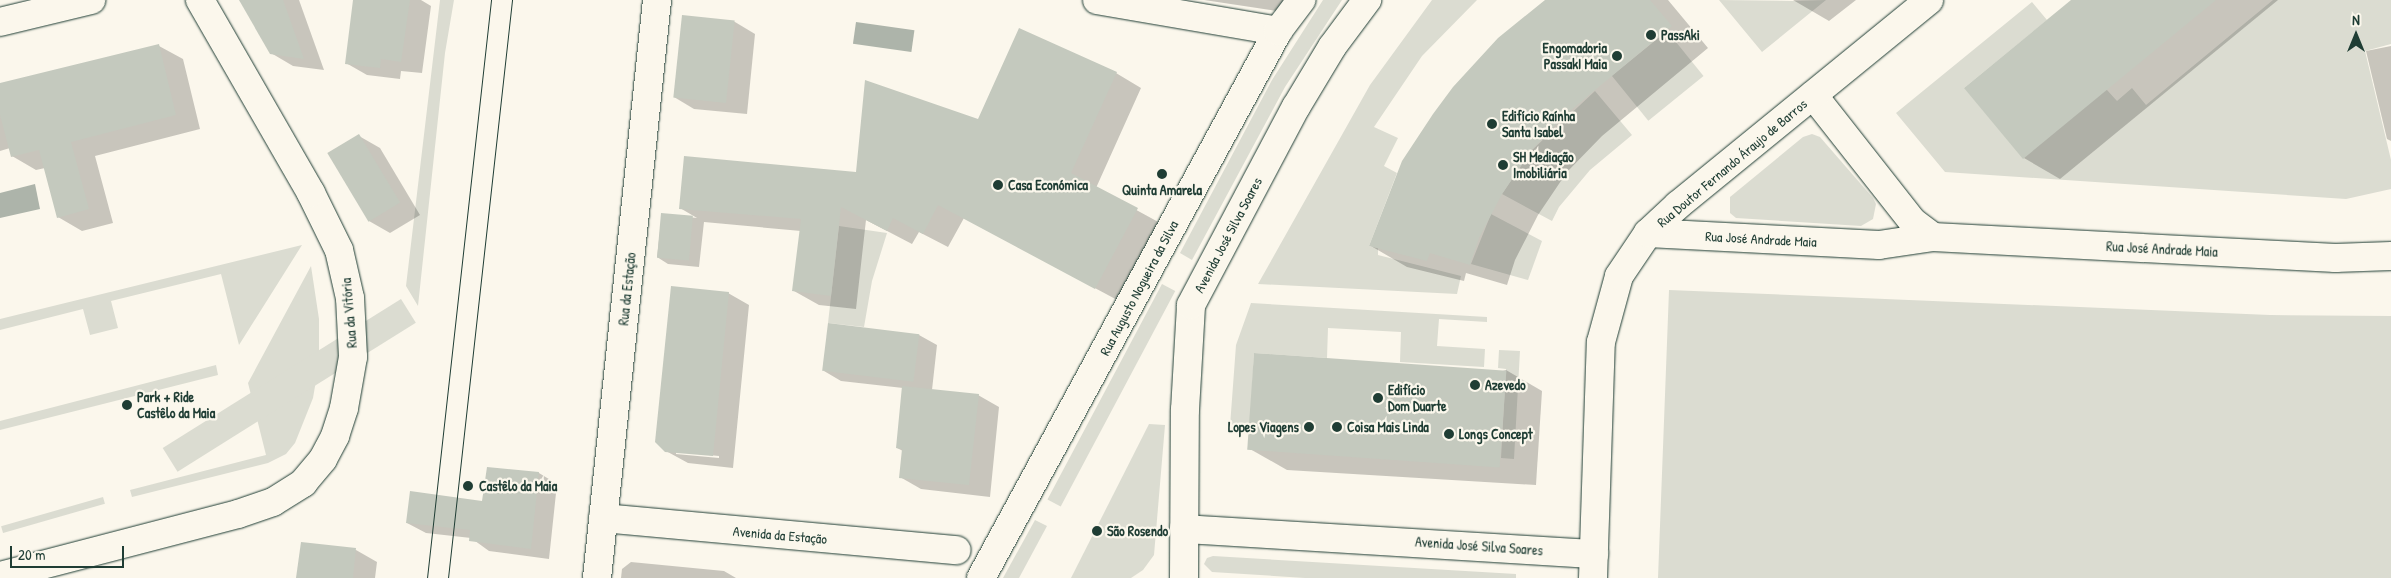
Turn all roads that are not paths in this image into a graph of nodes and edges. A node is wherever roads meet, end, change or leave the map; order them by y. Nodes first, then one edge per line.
1 (91, 0) edge
2 (200, 0) edge
3 (657, 0) edge
4 (1097, 0) edge
5 (1300, 0) edge
6 (1367, 0) edge
7 (1929, 0) edge
8 (0, 22) edge
9 (1278, 31) junction
10 (1813, 95) junction
11 (1648, 233) junction
12 (1933, 237) junction
13 (2391, 256) edge
14 (603, 518) junction
15 (1184, 529) junction
16 (957, 550) dead end
17 (1593, 566) edge
18 (0, 576) edge
19 (597, 578) edge
20 (981, 578) edge
21 (1184, 578) edge

1 - 8 street
2 - 18 street, Rua da Vitória
3 - 14 street, Rua da Estação
4 - 9 street
5 - 9 street, Rua Augusto Nogueira da Silva
6 - 15 street, Avenida José Silva Soares
7 - 10 street, Rua Doutor Fernando Áraujo de Barros
9 - 20 street, Rua Augusto Nogueira da Silva
10 - 11 street, Rua Doutor Fernando Áraujo de Barros
10 - 12 street
11 - 12 street, Rua José Andrade Maia
11 - 17 street, Rua Doutor Fernando Áraujo de Barros
12 - 13 street, Rua José Andrade Maia
14 - 16 street, Avenida da Estação
14 - 19 street, Rua da Estação
15 - 17 street, Avenida José Silva Soares
15 - 21 street, Avenida José Silva Soares

